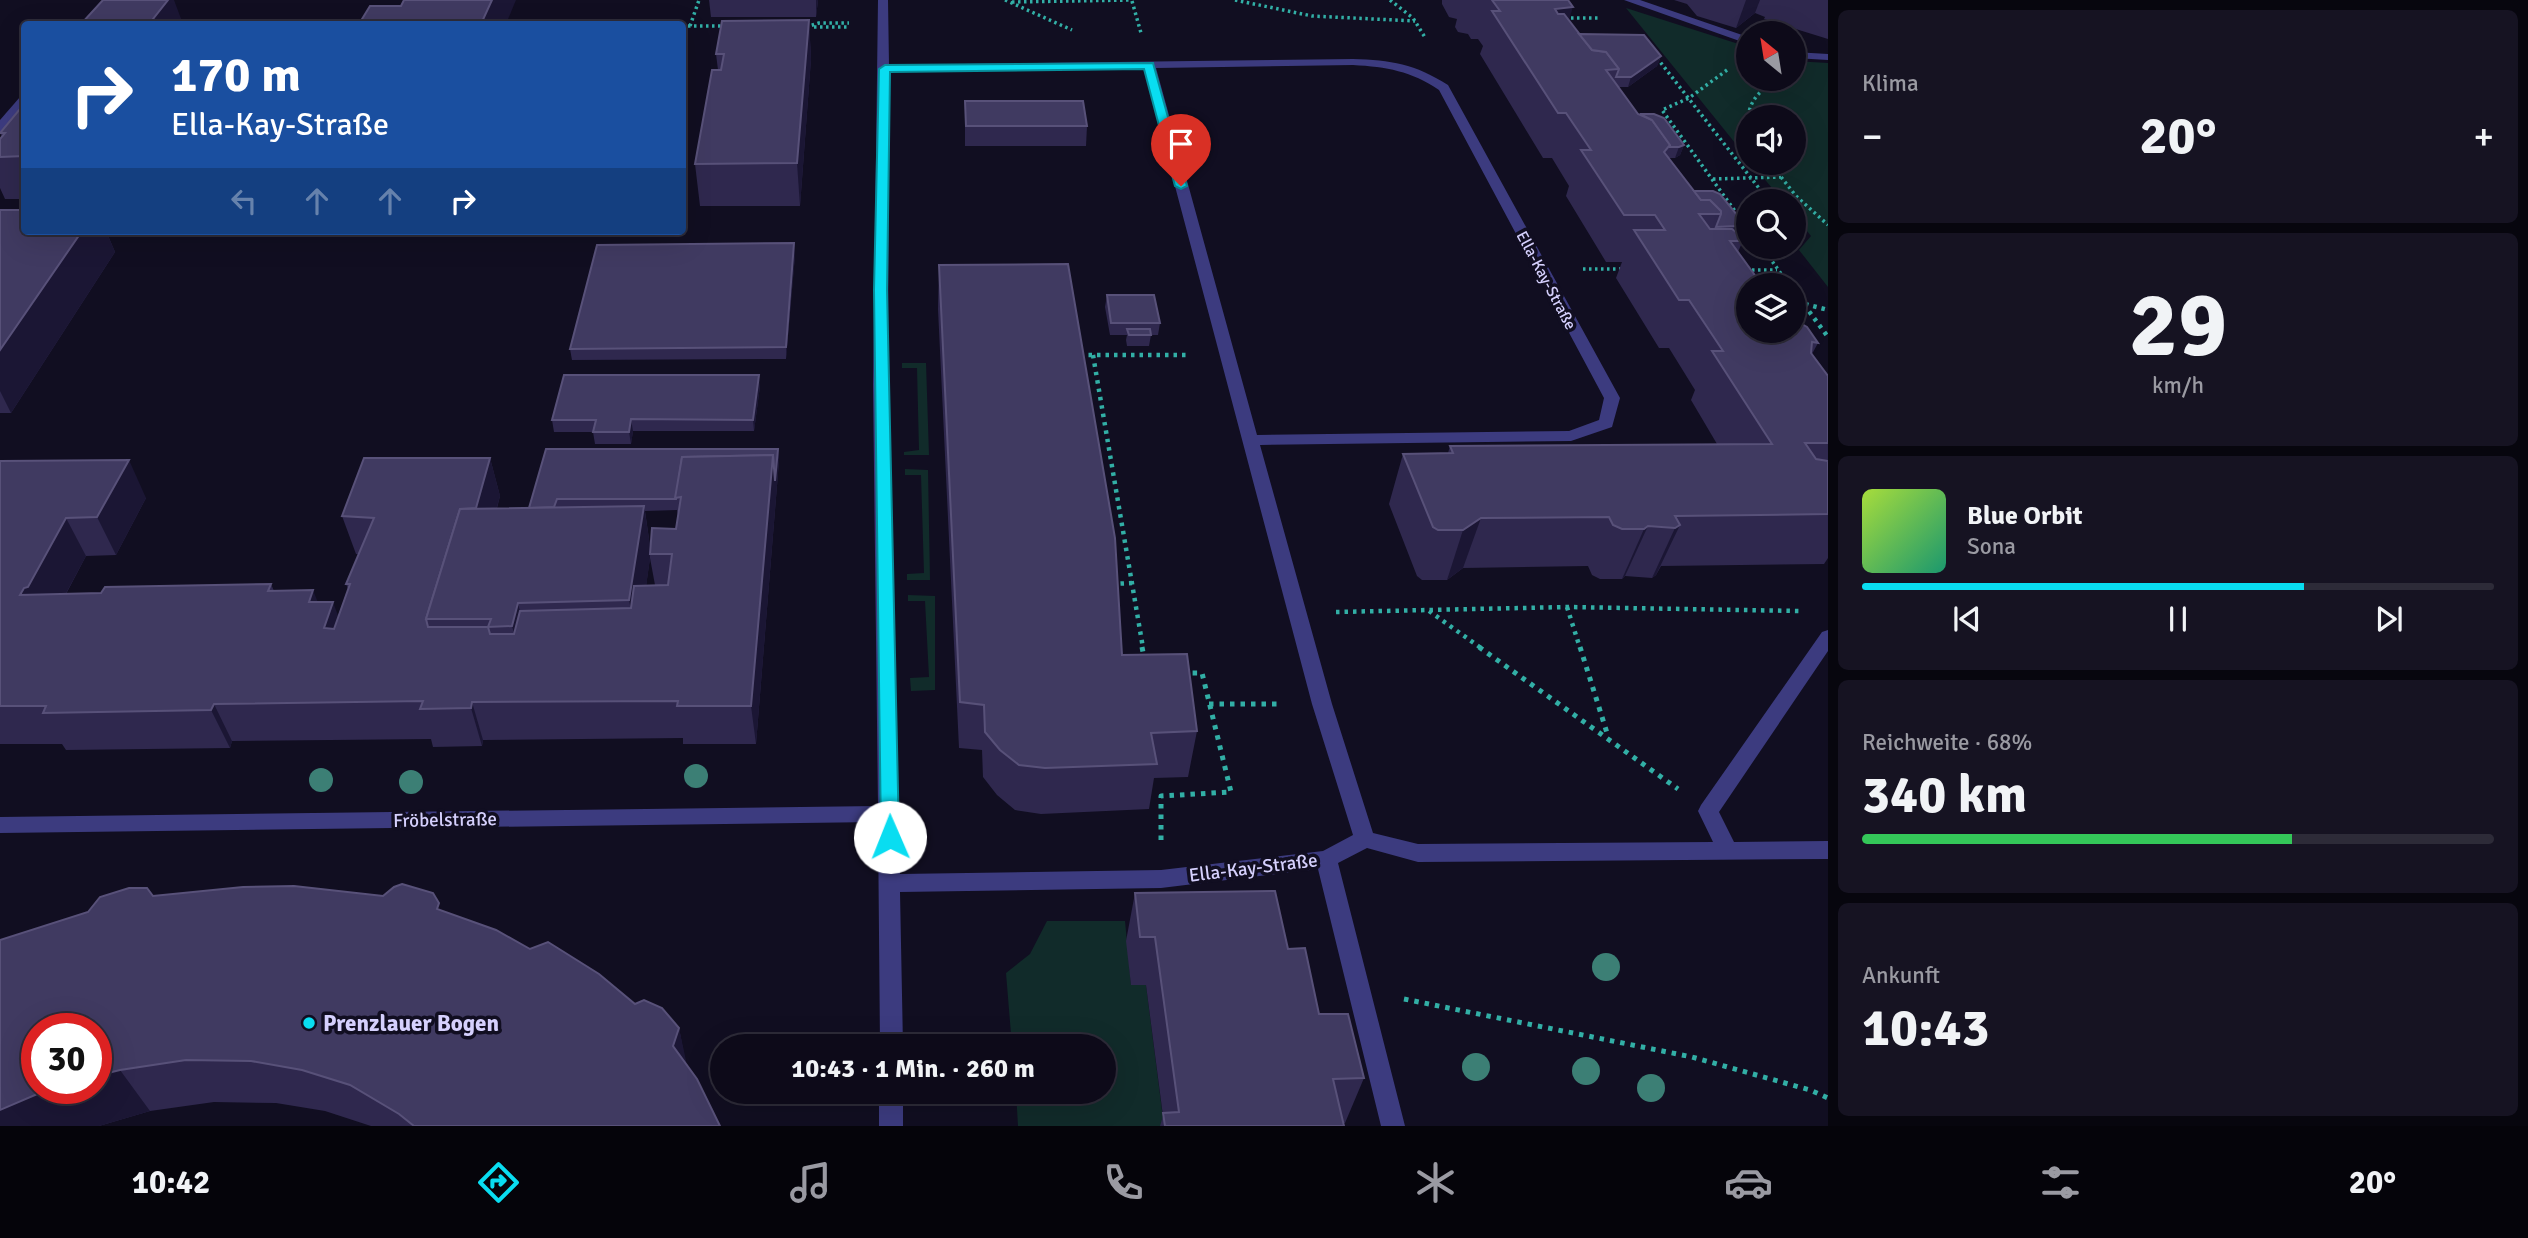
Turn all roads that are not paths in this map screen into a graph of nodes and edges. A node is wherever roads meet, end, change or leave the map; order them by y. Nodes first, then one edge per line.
1 (883, 0) edge
2 (1629, 0) edge
3 (1736, 37) edge
4 (1806, 56) edge
5 (1828, 57) edge
6 (1149, 65) junction
7 (885, 69) junction
8 (21, 104) edge
9 (0, 128) edge
10 (1250, 440) junction
11 (1828, 637) edge
12 (890, 814) junction
13 (0, 825) edge
14 (1365, 839) junction
15 (1828, 850) edge
16 (1728, 852) junction
17 (1326, 859) junction
18 (891, 883) junction
19 (891, 1034) edge
20 (891, 1104) edge
21 (891, 1126) edge
22 (1393, 1126) edge

1 - 7 street
2 - 3 street
4 - 5 street
6 - 7 street, Ella-Kay-Straße
6 - 10 street
6 - 10 street, Ella-Kay-Straße
7 - 12 street
8 - 9 street
10 - 14 street
11 - 16 street
12 - 13 street, Fröbelstraße
12 - 18 street
14 - 16 street
14 - 17 street, Ella-Kay-Straße
15 - 16 street
17 - 18 street, Ella-Kay-Straße
17 - 22 street
18 - 19 street
20 - 21 street

